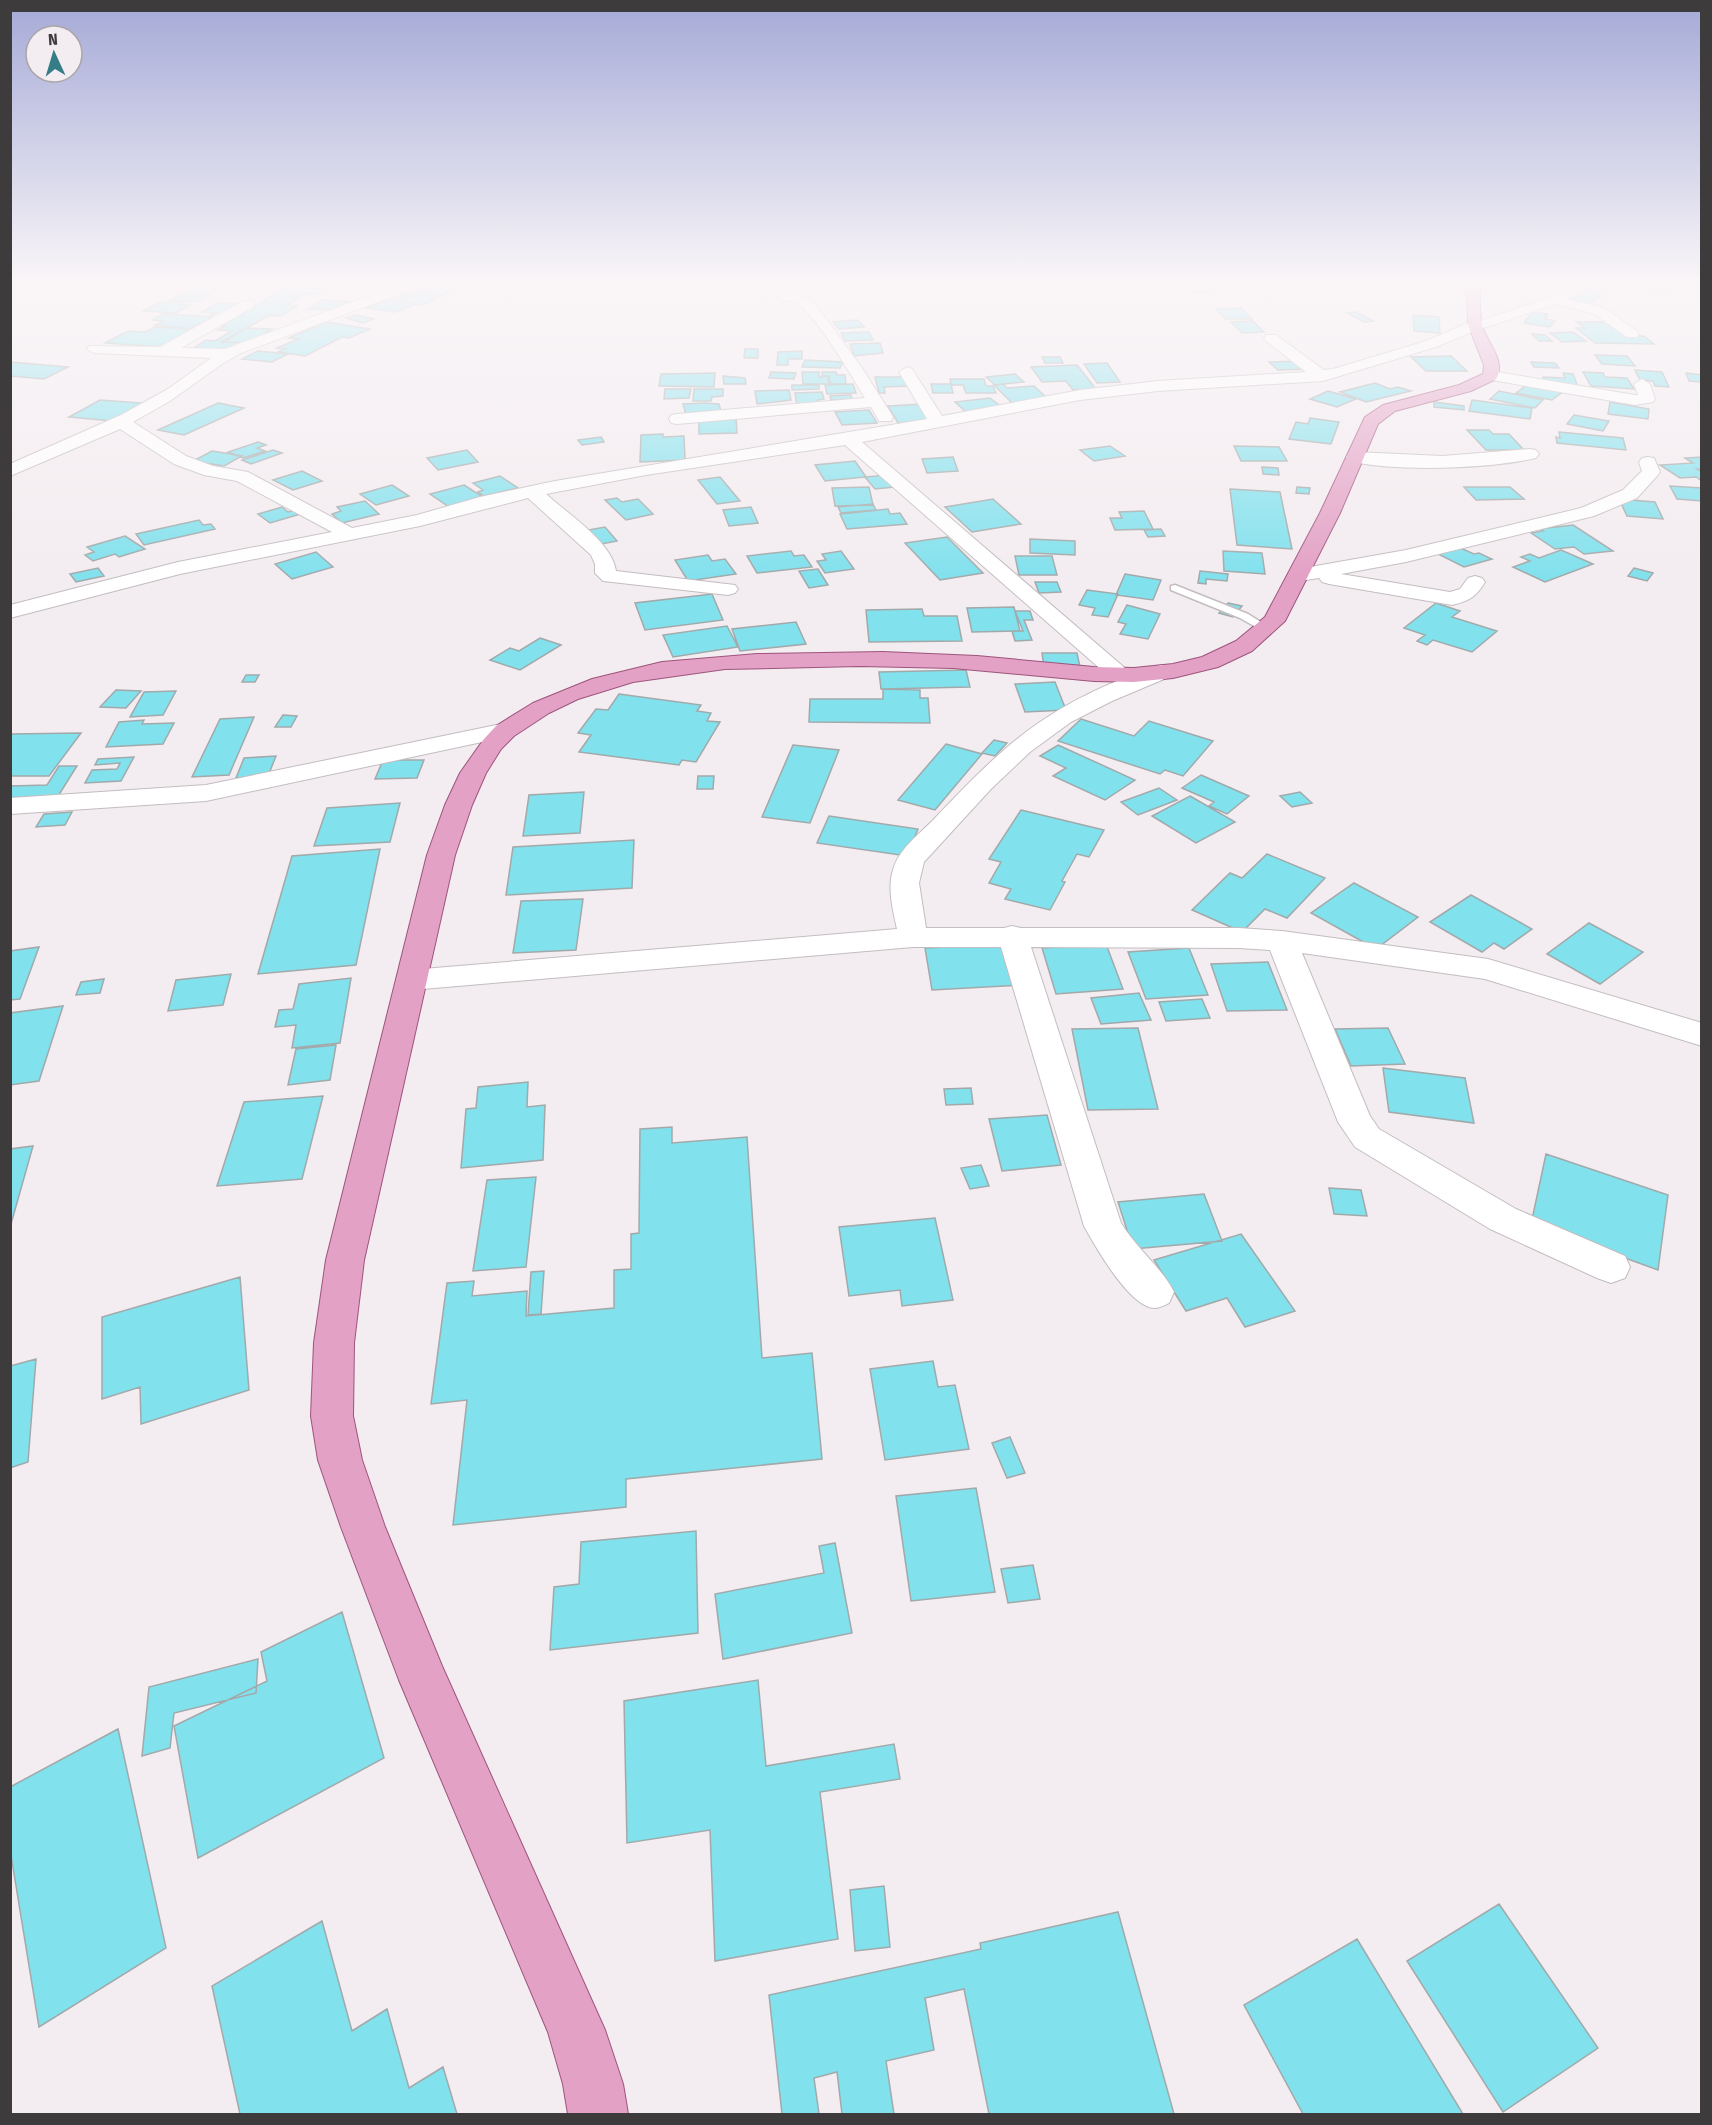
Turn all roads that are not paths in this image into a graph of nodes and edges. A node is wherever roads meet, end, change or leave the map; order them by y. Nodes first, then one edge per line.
1 (189, 380) edge
2 (862, 380) edge
3 (912, 380) edge
4 (1256, 380) edge
5 (1482, 380) edge
6 (1516, 380) edge
7 (1642, 384) dead end
8 (875, 402) junction
9 (121, 422) junction
10 (937, 422) junction
11 (894, 430) junction
12 (849, 439) junction
13 (1530, 454) dead end
14 (1356, 457) junction
15 (710, 459) junction
16 (1648, 462) dead end
17 (10, 471) edge
18 (531, 492) junction
19 (350, 535) junction
20 (1306, 575) junction
21 (1475, 582) dead end
22 (1175, 588) dead end
23 (728, 589) dead end
24 (10, 612) edge
25 (1267, 629) junction
26 (1161, 672) junction
27 (1121, 675) junction
28 (506, 730) junction
29 (10, 806) edge
30 (1012, 935) junction
31 (913, 937) junction
32 (1282, 941) junction
33 (411, 980) junction
34 (1701, 1035) edge
35 (1611, 1268) dead end
36 (1155, 1292) dead end
37 (598, 2115) edge

1 - 9 street
2 - 8 street
3 - 10 street
4 - 10 street
5 - 14 main road
6 - 7 street
8 - 11 street
8 - 15 street
9 - 17 street
9 - 19 street
10 - 11 street
11 - 12 street
12 - 15 street
12 - 27 street
13 - 14 street
14 - 20 main road
15 - 18 street
16 - 20 street
18 - 19 street
18 - 23 street
19 - 24 street
20 - 21 street
20 - 25 main road
22 - 25 lane
25 - 26 main road
26 - 27 main road
26 - 31 street
27 - 28 main road
28 - 29 street
28 - 33 main road
30 - 31 street
30 - 32 street
30 - 36 street
31 - 33 street
32 - 34 street
32 - 35 street
33 - 37 main road

